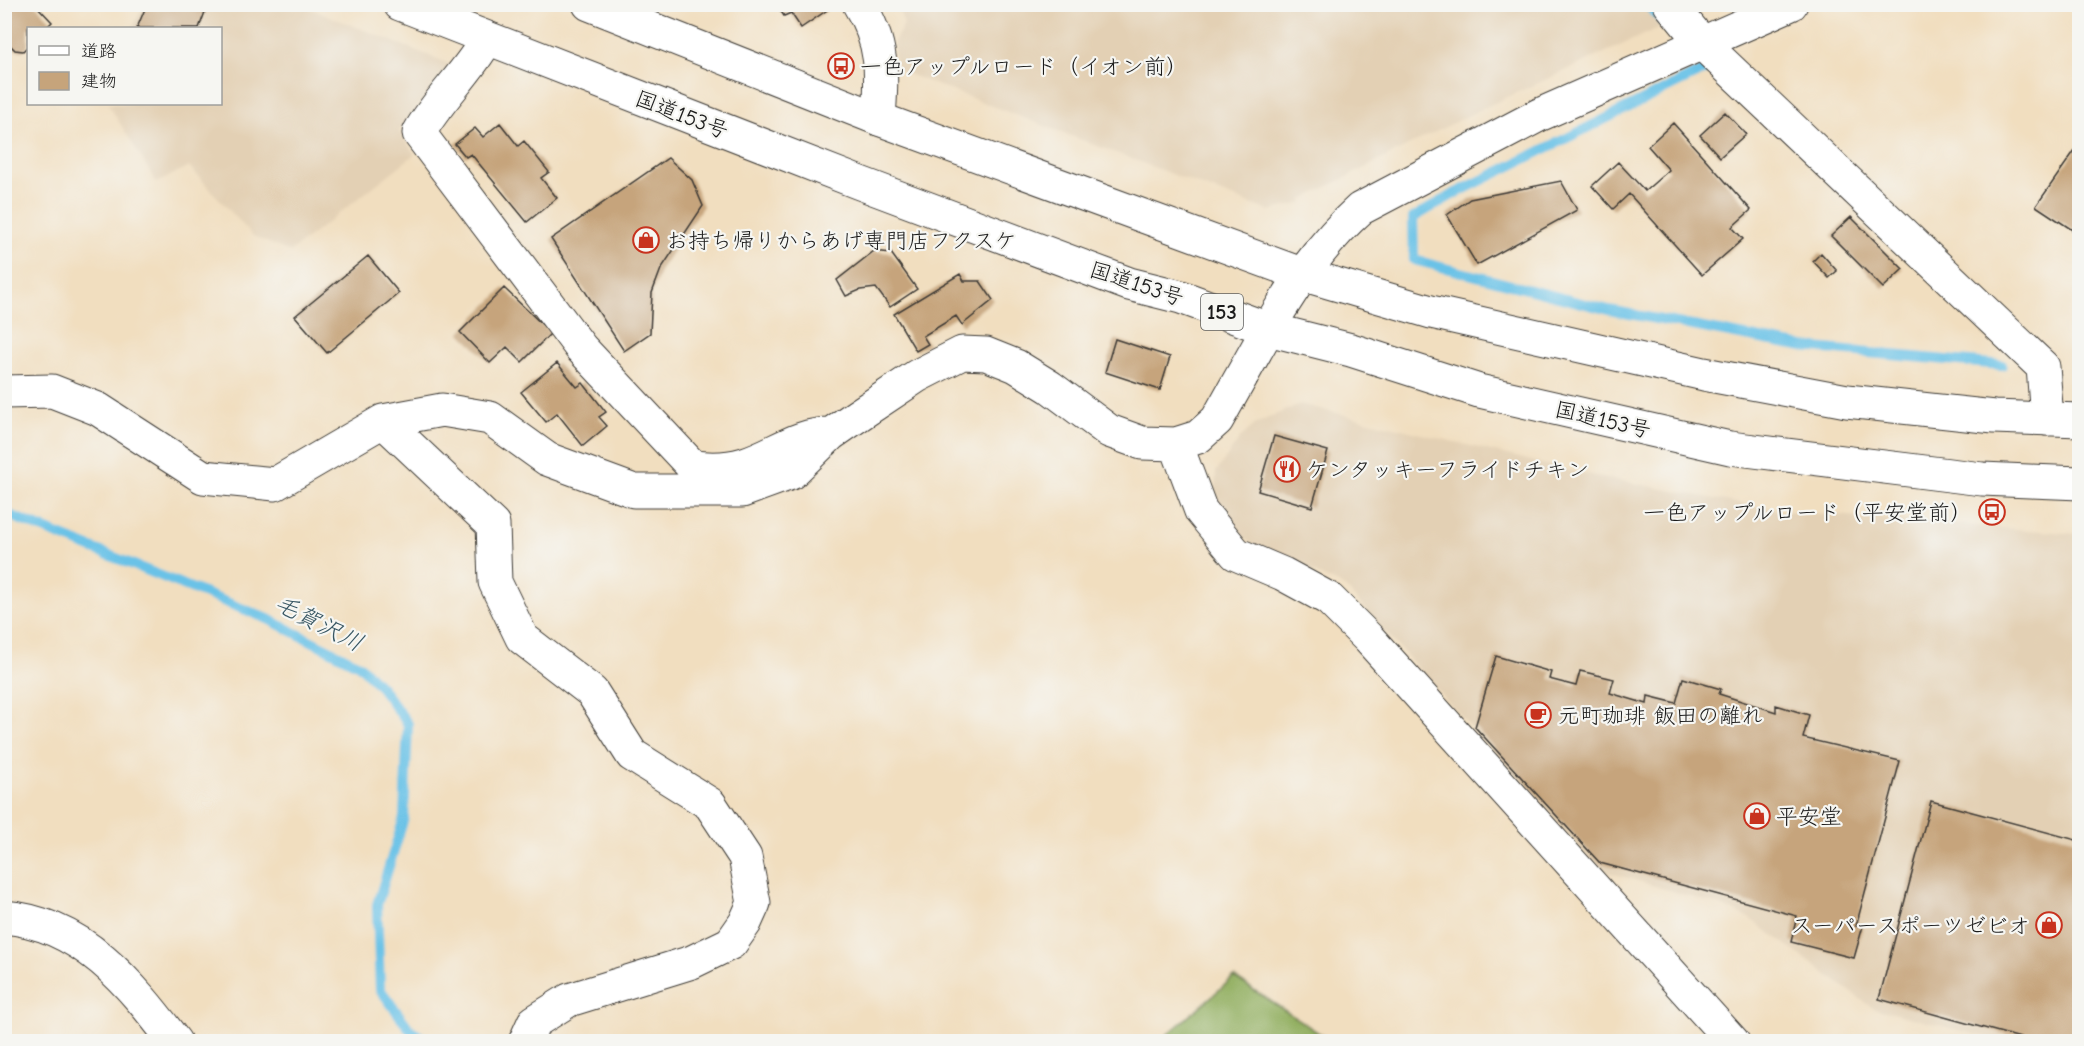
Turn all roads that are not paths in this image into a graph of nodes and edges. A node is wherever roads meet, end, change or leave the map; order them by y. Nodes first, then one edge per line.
1 (400, 4) edge
2 (589, 4) edge
3 (859, 4) edge
4 (1670, 4) edge
5 (1791, 4) edge
6 (488, 39) junction
7 (1691, 49) junction
8 (879, 119) junction
9 (1301, 274) junction
10 (1268, 329) junction
11 (4, 392) edge
12 (2047, 419) junction
13 (2079, 420) edge
14 (383, 421) junction
15 (831, 435) junction
16 (1176, 444) junction
17 (2079, 483) edge
18 (4, 916) edge
19 (175, 1041) edge
20 (525, 1041) edge
21 (1733, 1041) edge

1 - 6 main road, 国道153号 / 153
2 - 8 main road
3 - 8 main road
4 - 7 main road
5 - 7 main road
6 - 10 main road, 国道153号 / 153
6 - 15 main road
7 - 9 main road
7 - 12 main road
8 - 9 main road
9 - 10 main road
9 - 12 main road
10 - 16 main road
10 - 17 main road, 国道153号 / 153
11 - 14 main road
12 - 13 main road
14 - 15 main road
14 - 20 main road
15 - 16 main road
16 - 21 main road
18 - 19 main road

